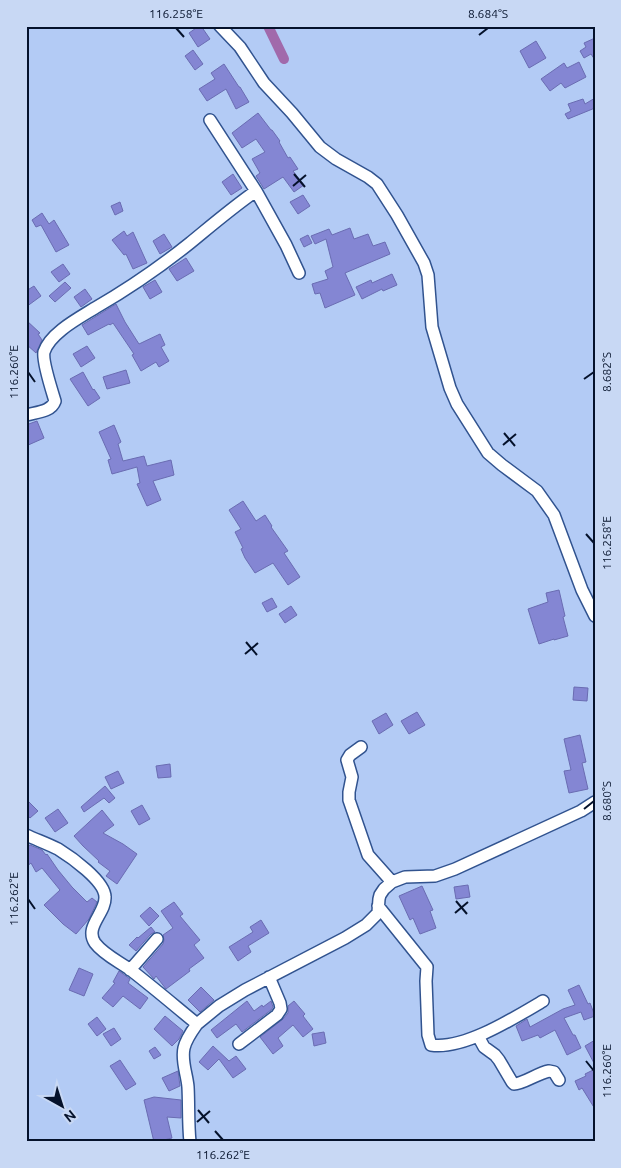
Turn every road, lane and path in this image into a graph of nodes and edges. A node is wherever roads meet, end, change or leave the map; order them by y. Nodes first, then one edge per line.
1 (220, 26) edge
2 (210, 120) dead end
3 (256, 191) junction
4 (299, 273) dead end
5 (26, 415) edge
6 (595, 616) edge
7 (361, 747) dead end
8 (595, 802) edge
9 (26, 835) edge
10 (392, 882) junction
11 (378, 906) junction
12 (157, 939) dead end
13 (130, 970) junction
14 (269, 977) junction
15 (543, 1001) dead end
16 (197, 1024) junction
17 (478, 1036) junction
18 (239, 1044) dead end
19 (559, 1080) dead end
20 (190, 1142) edge

1 - 6 street
2 - 3 street
3 - 4 street
3 - 5 street
7 - 10 street
8 - 10 street
9 - 13 street
10 - 11 street
11 - 14 street
11 - 17 street
12 - 13 street
13 - 16 street
14 - 16 street
14 - 18 street
15 - 17 street
16 - 20 street
17 - 19 street

